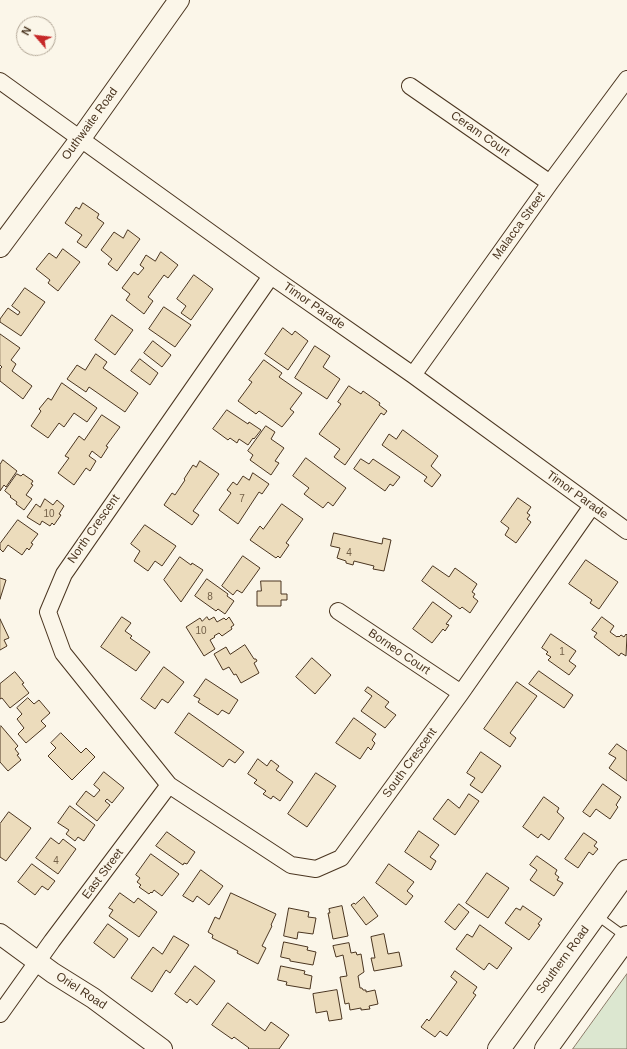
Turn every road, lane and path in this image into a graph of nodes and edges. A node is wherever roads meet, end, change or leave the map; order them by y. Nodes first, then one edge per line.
1 (179, 0) edge
2 (627, 79) edge
3 (0, 81) edge
4 (410, 86) dead end
5 (81, 138) junction
6 (550, 183) junction
7 (0, 247) edge
8 (271, 276) junction
9 (413, 375) junction
10 (592, 506) junction
11 (627, 531) edge
12 (338, 611) dead end
13 (461, 693) junction
14 (169, 785) junction
15 (627, 871) edge
16 (596, 915) junction
17 (0, 934) edge
18 (627, 937) edge
19 (37, 962) junction
20 (0, 1014) edge
21 (162, 1049) edge
22 (499, 1049) edge
23 (546, 1049) edge

1 - 5 street, Outhwaite Road
2 - 6 street, Malacca Street
3 - 5 street, Timor Parade
4 - 6 street, Ceram Court
5 - 7 street, Outhwaite Road
5 - 8 street, Timor Parade
6 - 9 street, Malacca Street
8 - 9 street, Timor Parade
8 - 14 street, North Crescent
9 - 10 street, Timor Parade
10 - 11 street, Timor Parade
10 - 13 street, South Crescent
12 - 13 street, Borneo Court
13 - 14 street, South Crescent
14 - 19 street, East Street
15 - 16 main road, Southern Road
16 - 18 lane
16 - 22 main road, Southern Road
17 - 19 street, Oriel Road
18 - 23 main road
19 - 20 street, East Street
19 - 21 street, Oriel Road

